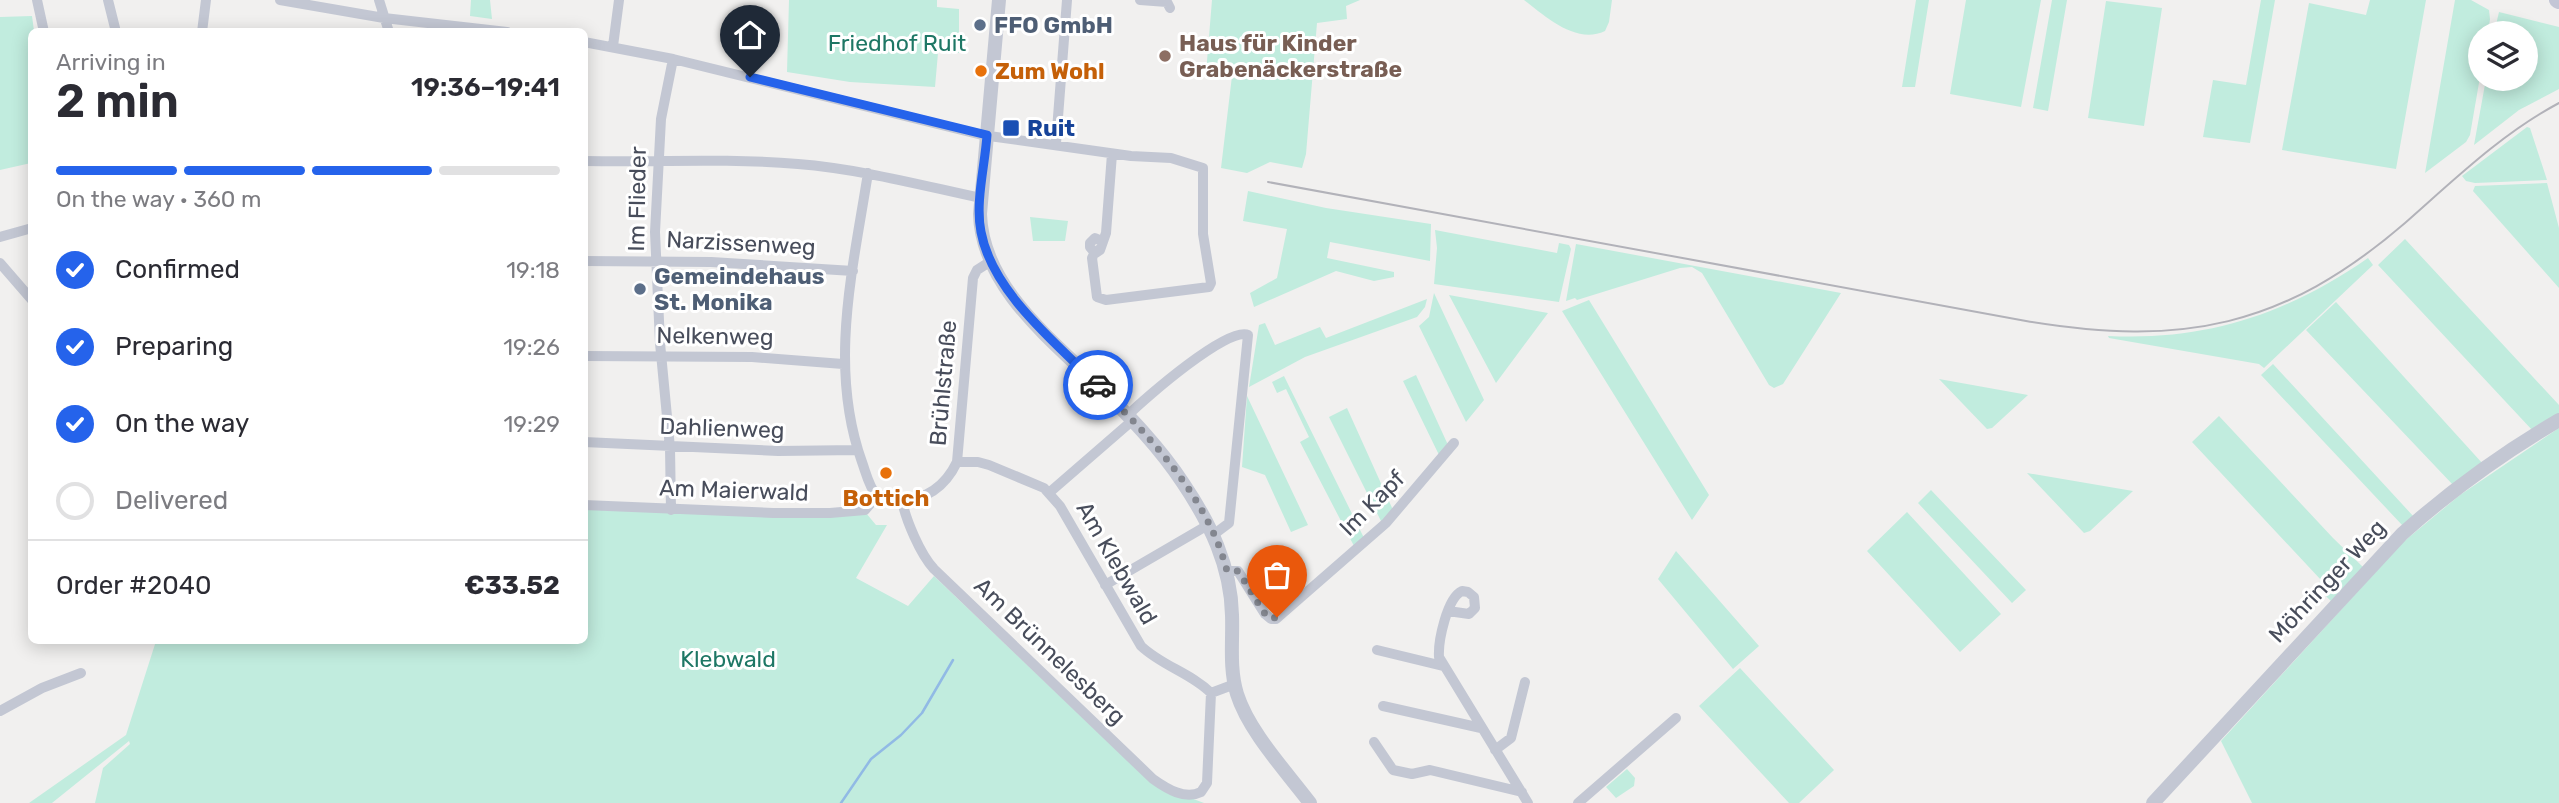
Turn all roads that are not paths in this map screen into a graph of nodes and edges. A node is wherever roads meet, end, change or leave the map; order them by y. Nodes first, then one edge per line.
1 (37, 0) edge
2 (108, 0) edge
3 (206, 0) edge
4 (281, 0) edge
5 (379, 0) edge
6 (619, 0) edge
7 (999, 0) edge
8 (1068, 0) edge
9 (1140, 0) edge
10 (293, 1) edge
11 (1170, 8) dead end
12 (384, 18) junction
13 (43, 28) edge
14 (115, 28) edge
15 (202, 28) edge
16 (388, 28) edge
17 (472, 28) edge
18 (588, 43) edge
19 (613, 46) junction
20 (673, 59) junction
21 (987, 135) junction
22 (1055, 144) junction
23 (1112, 154) junction
24 (588, 161) edge
25 (658, 161) junction
26 (868, 173) junction
27 (981, 198) junction
28 (28, 229) edge
29 (0, 237) edge
30 (656, 260) junction
31 (588, 261) edge
32 (991, 261) junction
33 (0, 263) edge
34 (853, 271) junction
35 (28, 295) edge
36 (662, 355) junction
37 (588, 356) edge
38 (843, 364) junction
39 (1130, 418) junction
40 (2559, 420) edge
41 (588, 443) edge
42 (1454, 443) dead end
43 (670, 448) junction
44 (858, 450) junction
45 (957, 463) junction
46 (1049, 492) junction
47 (877, 496) junction
48 (902, 500) junction
49 (588, 505) edge
50 (671, 510) junction
51 (1211, 530) junction
52 (1227, 571) junction
53 (1105, 585) junction
54 (1448, 611) dead end
55 (1377, 650) dead end
56 (1443, 666) junction
57 (81, 673) dead end
58 (1525, 682) dead end
59 (1234, 684) junction
60 (1211, 692) junction
61 (1383, 706) dead end
62 (0, 711) edge
63 (1676, 718) dead end
64 (1481, 728) junction
65 (1374, 742) dead end
66 (1495, 750) junction
67 (1201, 792) junction
68 (1522, 792) junction
69 (1207, 803) edge
70 (1310, 803) edge
71 (1528, 803) edge
72 (1578, 803) edge
73 (2154, 803) edge

1 - 13 street
2 - 14 street
3 - 15 street
4 - 10 street
5 - 12 street
6 - 19 street
7 - 21 street
8 - 22 street
9 - 11 street
10 - 12 street
12 - 16 street
12 - 17 street
18 - 19 street
19 - 20 street
20 - 21 street
20 - 25 street, Im Flieder
21 - 22 street
21 - 27 street
22 - 23 street
23 - 23 street
24 - 25 street
25 - 26 street
25 - 30 street, Im Flieder
26 - 27 street
26 - 34 street
27 - 32 street
28 - 29 street
30 - 31 street, Narzissenweg
30 - 34 street, Narzissenweg
30 - 36 street, Im Flieder
32 - 39 street
32 - 45 street, Brühlstraße
33 - 35 street
34 - 38 street
36 - 37 street, Nelkenweg
36 - 38 street, Nelkenweg
36 - 43 street, Im Flieder
38 - 44 street
39 - 46 street
39 - 51 street
39 - 51 street
40 - 73 street, Möhringer Weg
41 - 43 street, Dahlienweg
42 - 52 street, Im Kapf
43 - 44 street, Dahlienweg
43 - 50 street, Im Flieder
44 - 47 street
45 - 46 street, Am Klebwald
45 - 48 street, Brühlstraße
46 - 53 street, Am Klebwald
47 - 48 street, Brühlstraße
47 - 50 street, Am Maierwald
48 - 67 street, Am Brünnelesberg
49 - 50 street, Am Maierwald
51 - 52 street
51 - 53 street
52 - 59 street
53 - 60 street, Am Klebwald
54 - 56 street
55 - 56 street
56 - 64 street
57 - 62 street
58 - 66 street
59 - 60 street
59 - 70 street
60 - 67 street
61 - 64 street
63 - 72 street
64 - 66 street
65 - 68 street
66 - 68 street
67 - 69 street
68 - 71 street

